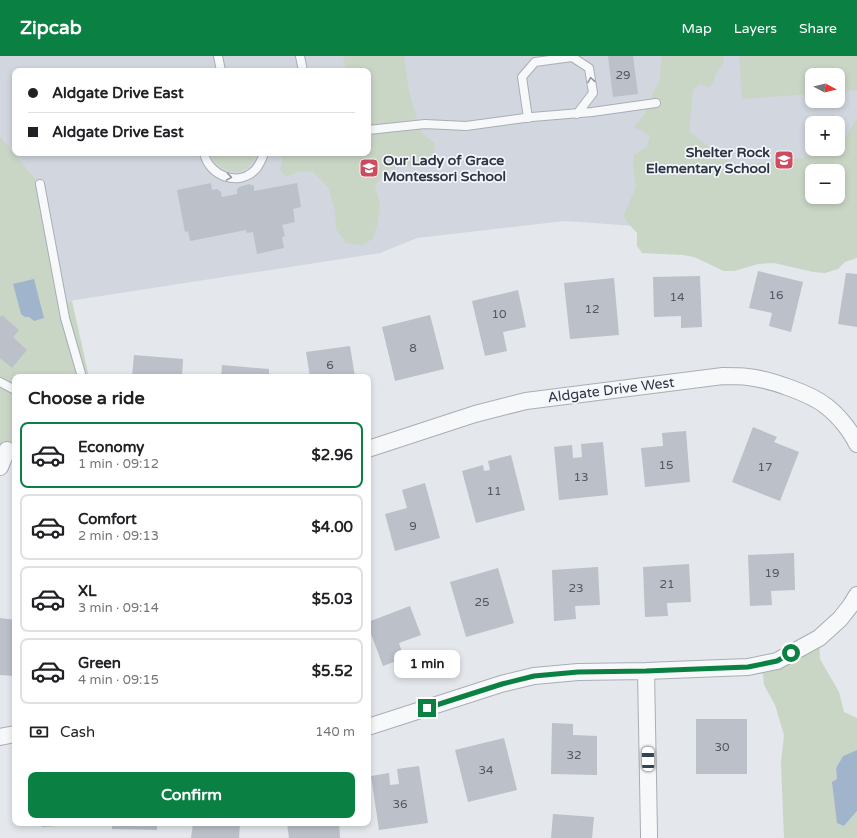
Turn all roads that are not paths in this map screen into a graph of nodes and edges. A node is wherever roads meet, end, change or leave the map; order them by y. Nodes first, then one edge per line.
1 (218, 56) edge
2 (300, 56) edge
3 (220, 68) edge
4 (302, 68) edge
5 (656, 103) dead end
6 (577, 114) junction
7 (528, 118) junction
8 (371, 130) edge
9 (205, 156) edge
10 (263, 156) edge
11 (40, 184) dead end
12 (81, 374) edge
13 (0, 382) edge
14 (12, 388) edge
15 (857, 444) edge
16 (371, 448) edge
17 (7, 449) edge
18 (0, 468) edge
19 (857, 595) edge
20 (646, 671) junction
21 (371, 726) edge
22 (12, 735) edge
23 (0, 737) edge
24 (649, 838) edge

1 - 3 lane
2 - 4 lane
5 - 6 lane
6 - 7 lane
6 -> 7 lane
7 - 8 lane
9 -> 10 lane
11 - 12 lane
13 - 14 lane
15 - 16 street, Aldgate Drive West
17 - 18 street
19 - 20 street
20 - 21 street
20 - 24 street
22 - 23 street

